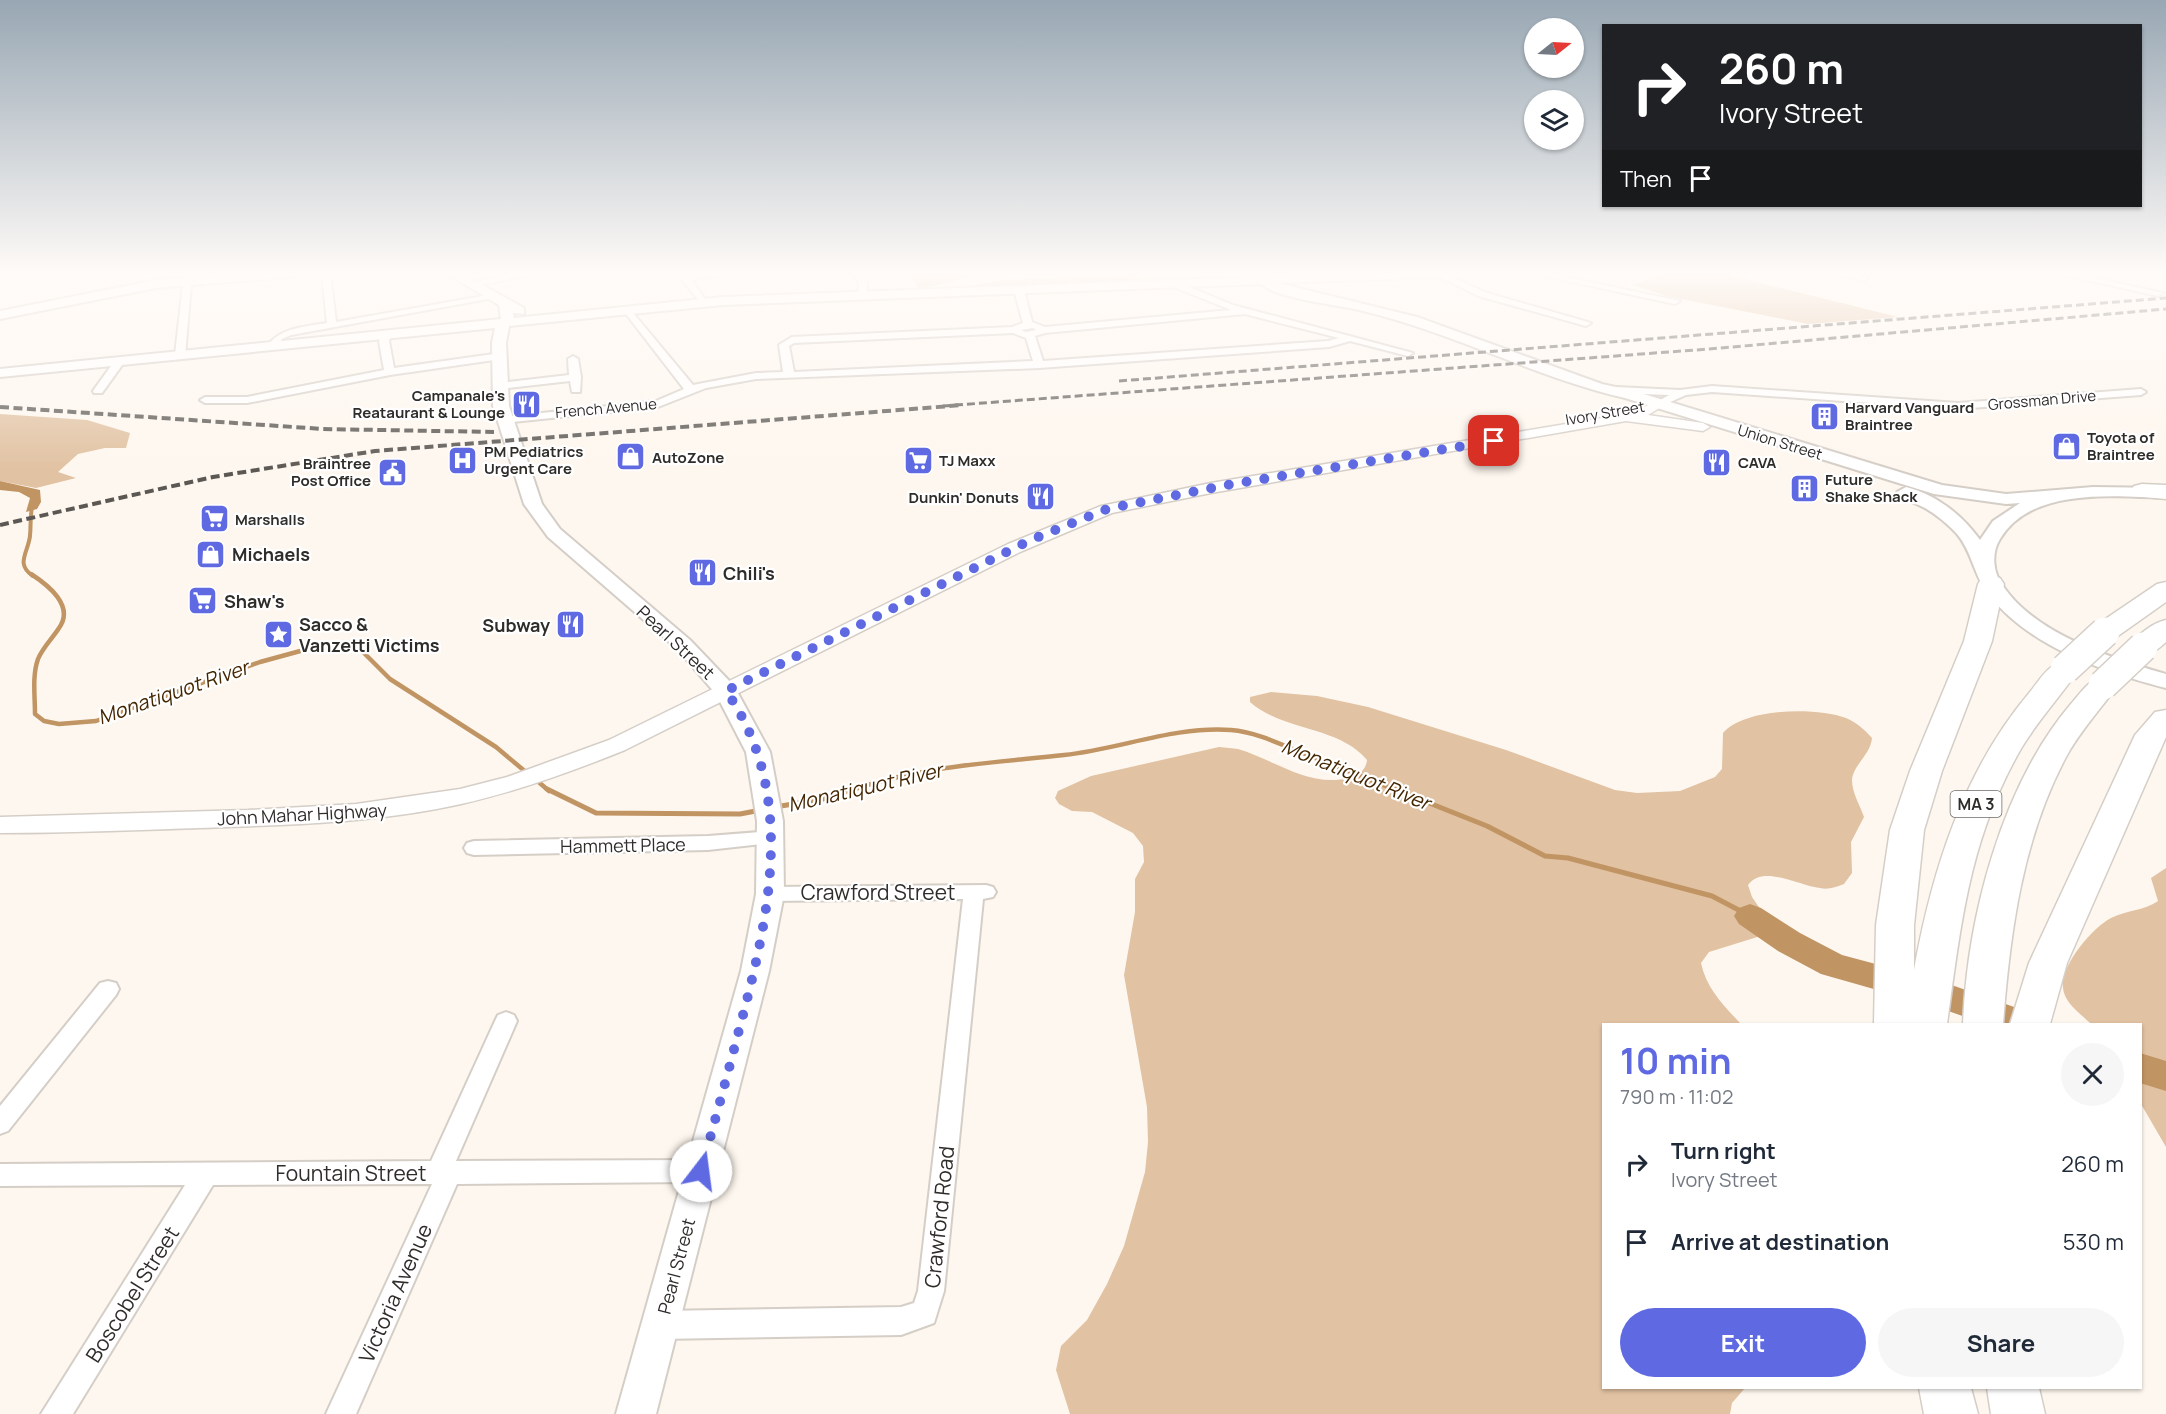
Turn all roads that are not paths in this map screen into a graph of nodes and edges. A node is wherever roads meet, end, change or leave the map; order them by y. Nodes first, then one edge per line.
1 (183, 339) edge
2 (279, 339) edge
3 (345, 339) edge
4 (385, 339) edge
5 (500, 339) edge
6 (650, 339) edge
7 (830, 339) edge
8 (1032, 339) edge
9 (1347, 339) edge
10 (1354, 339) edge
11 (1465, 339) edge
12 (272, 346) junction
13 (1408, 353) dead end
14 (180, 355) junction
15 (501, 356) junction
16 (573, 359) dead end
17 (120, 361) junction
18 (1039, 365) junction
19 (390, 372) junction
20 (0, 373) edge
21 (789, 374) junction
22 (576, 377) junction
23 (500, 386) junction
24 (1603, 388) junction
25 (691, 389) junction
26 (576, 390) dead end
27 (98, 391) dead end
28 (1689, 391) junction
29 (2141, 392) dead end
30 (205, 400) dead end
31 (1650, 407) junction
32 (504, 420) junction
33 (1564, 420) junction
34 (1608, 421) junction
35 (1703, 427) junction
36 (1494, 441) junction
37 (2142, 491) joint
38 (2166, 492) edge
39 (2070, 495) junction
40 (1107, 509) junction
41 (1988, 576) junction
42 (2166, 590) edge
43 (2166, 628) edge
44 (2166, 681) edge
45 (726, 691) junction
46 (2166, 719) edge
47 (770, 817) junction
48 (0, 825) edge
49 (474, 848) dead end
50 (980, 892) joint
51 (770, 894) junction
52 (108, 989) dead end
53 (2033, 1009) edge
54 (1911, 1020) edge
55 (506, 1021) dead end
56 (1983, 1023) edge
57 (0, 1125) edge
58 (701, 1171) junction
59 (445, 1172) junction
60 (207, 1173) junction
61 (0, 1174) edge
62 (660, 1325) junction
63 (1947, 1389) edge
64 (2015, 1389) edge
65 (56, 1414) edge
66 (341, 1414) edge
67 (636, 1414) edge
68 (1952, 1414) edge
69 (2019, 1414) edge

1 - 14 street
2 - 12 street
3 - 12 main road
4 - 19 street
5 - 15 main road, Pearl Street
6 - 25 street
7 - 21 street
8 - 18 street
9 - 18 street, French Avenue
10 - 13 street
11 - 24 main road, Union Street
12 - 14 main road
14 - 17 main road
15 - 19 street
15 - 23 main road, Pearl Street
16 - 22 street
17 - 20 main road
17 - 27 street
18 - 21 street, French Avenue
19 - 30 street
21 - 25 street, French Avenue
22 - 23 street
22 - 26 street
23 - 32 main road, Pearl Street
24 - 28 street
24 - 31 main road, Union Street
25 - 32 street, French Avenue
28 - 29 street, Grossman Drive
28 - 31 street, Grossman Drive
31 - 33 street, Ivory Street
31 - 34 street, Ivory Street
31 - 35 main road, Union Street
31 - 39 main road, Union Street
32 - 45 main road, Pearl Street
33 - 36 street
33 - 40 street, Ivory Street
34 - 35 street
34 - 36 street, Ivory Street
35 - 41 main road, Union Street
36 - 40 street, Ivory Street
37 - 38 highway
37 - 39 main road
39 - 41 main road
40 - 45 street, Ivory Street
41 - 44 main road, Union Street
41 - 54 highway
42 - 54 highway, MA 3, bridge
43 - 56 highway, MA 3, bridge
45 - 47 main road, Pearl Street
45 - 48 street, John Mahar Highway
46 - 53 highway
47 - 49 street, Hammett Place
47 - 51 main road, Pearl Street
50 - 51 street, Crawford Street
50 - 62 street, Crawford Road
51 - 58 main road, Pearl Street
52 - 57 street
55 - 59 street, Victoria Avenue
58 - 59 street, Fountain Street
58 - 62 main road, Pearl Street
59 - 60 street, Fountain Street
59 - 66 street, Victoria Avenue
60 - 61 street, Fountain Street
60 - 65 street, Boscobel Street
62 - 67 main road, Pearl Street
63 - 68 highway
64 - 69 highway

